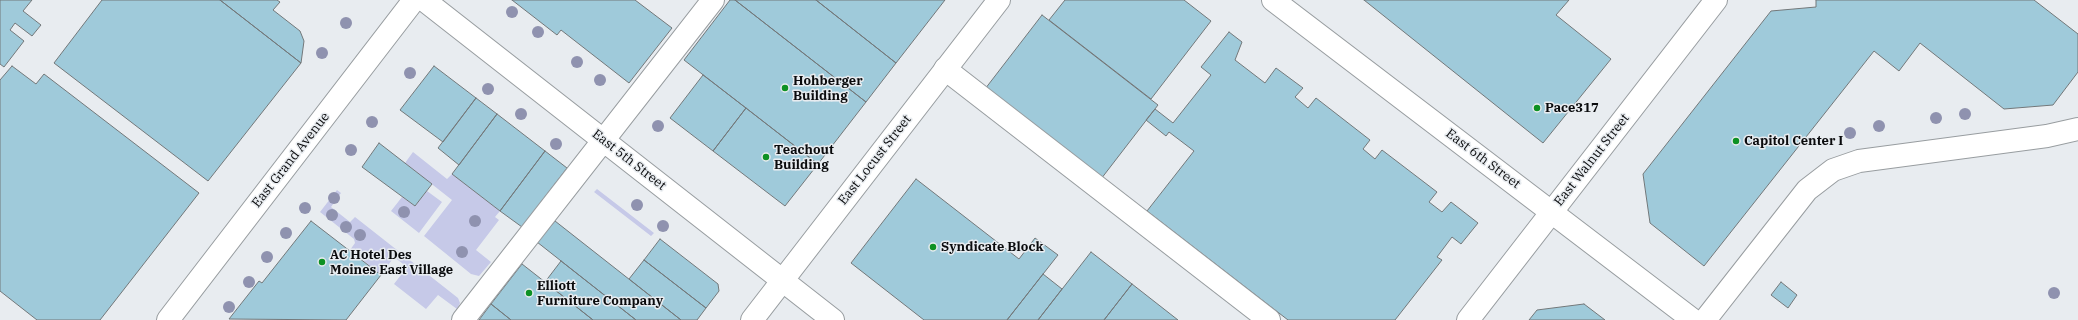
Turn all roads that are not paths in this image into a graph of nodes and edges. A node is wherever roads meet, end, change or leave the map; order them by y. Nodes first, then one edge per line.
1 (414, 0) edge
2 (424, 0) edge
3 (713, 0) edge
4 (999, 0) edge
5 (1272, 0) edge
6 (1710, 2) edge
7 (945, 69) junction
8 (2078, 129) edge
9 (604, 140) junction
10 (1551, 211) junction
11 (782, 280) junction
12 (168, 320) edge
13 (463, 320) edge
14 (752, 320) edge
15 (833, 320) edge
16 (1269, 320) edge
17 (1468, 320) edge
18 (1693, 320) edge
19 (1705, 320) edge

1 - 12 main road, East Grand Avenue
2 - 9 main road, East 5th Street
3 - 9 main road
4 - 7 main road, East Locust Street
5 - 10 main road, East 6th Street
6 - 10 main road, East Walnut Street
7 - 11 main road, East Locust Street
7 - 16 main road
8 - 19 main road
9 - 11 main road, East 5th Street
9 - 13 main road
10 - 17 main road, East Walnut Street
10 - 18 main road, East 6th Street
11 - 14 main road, East Locust Street
11 - 15 main road, East 5th Street

